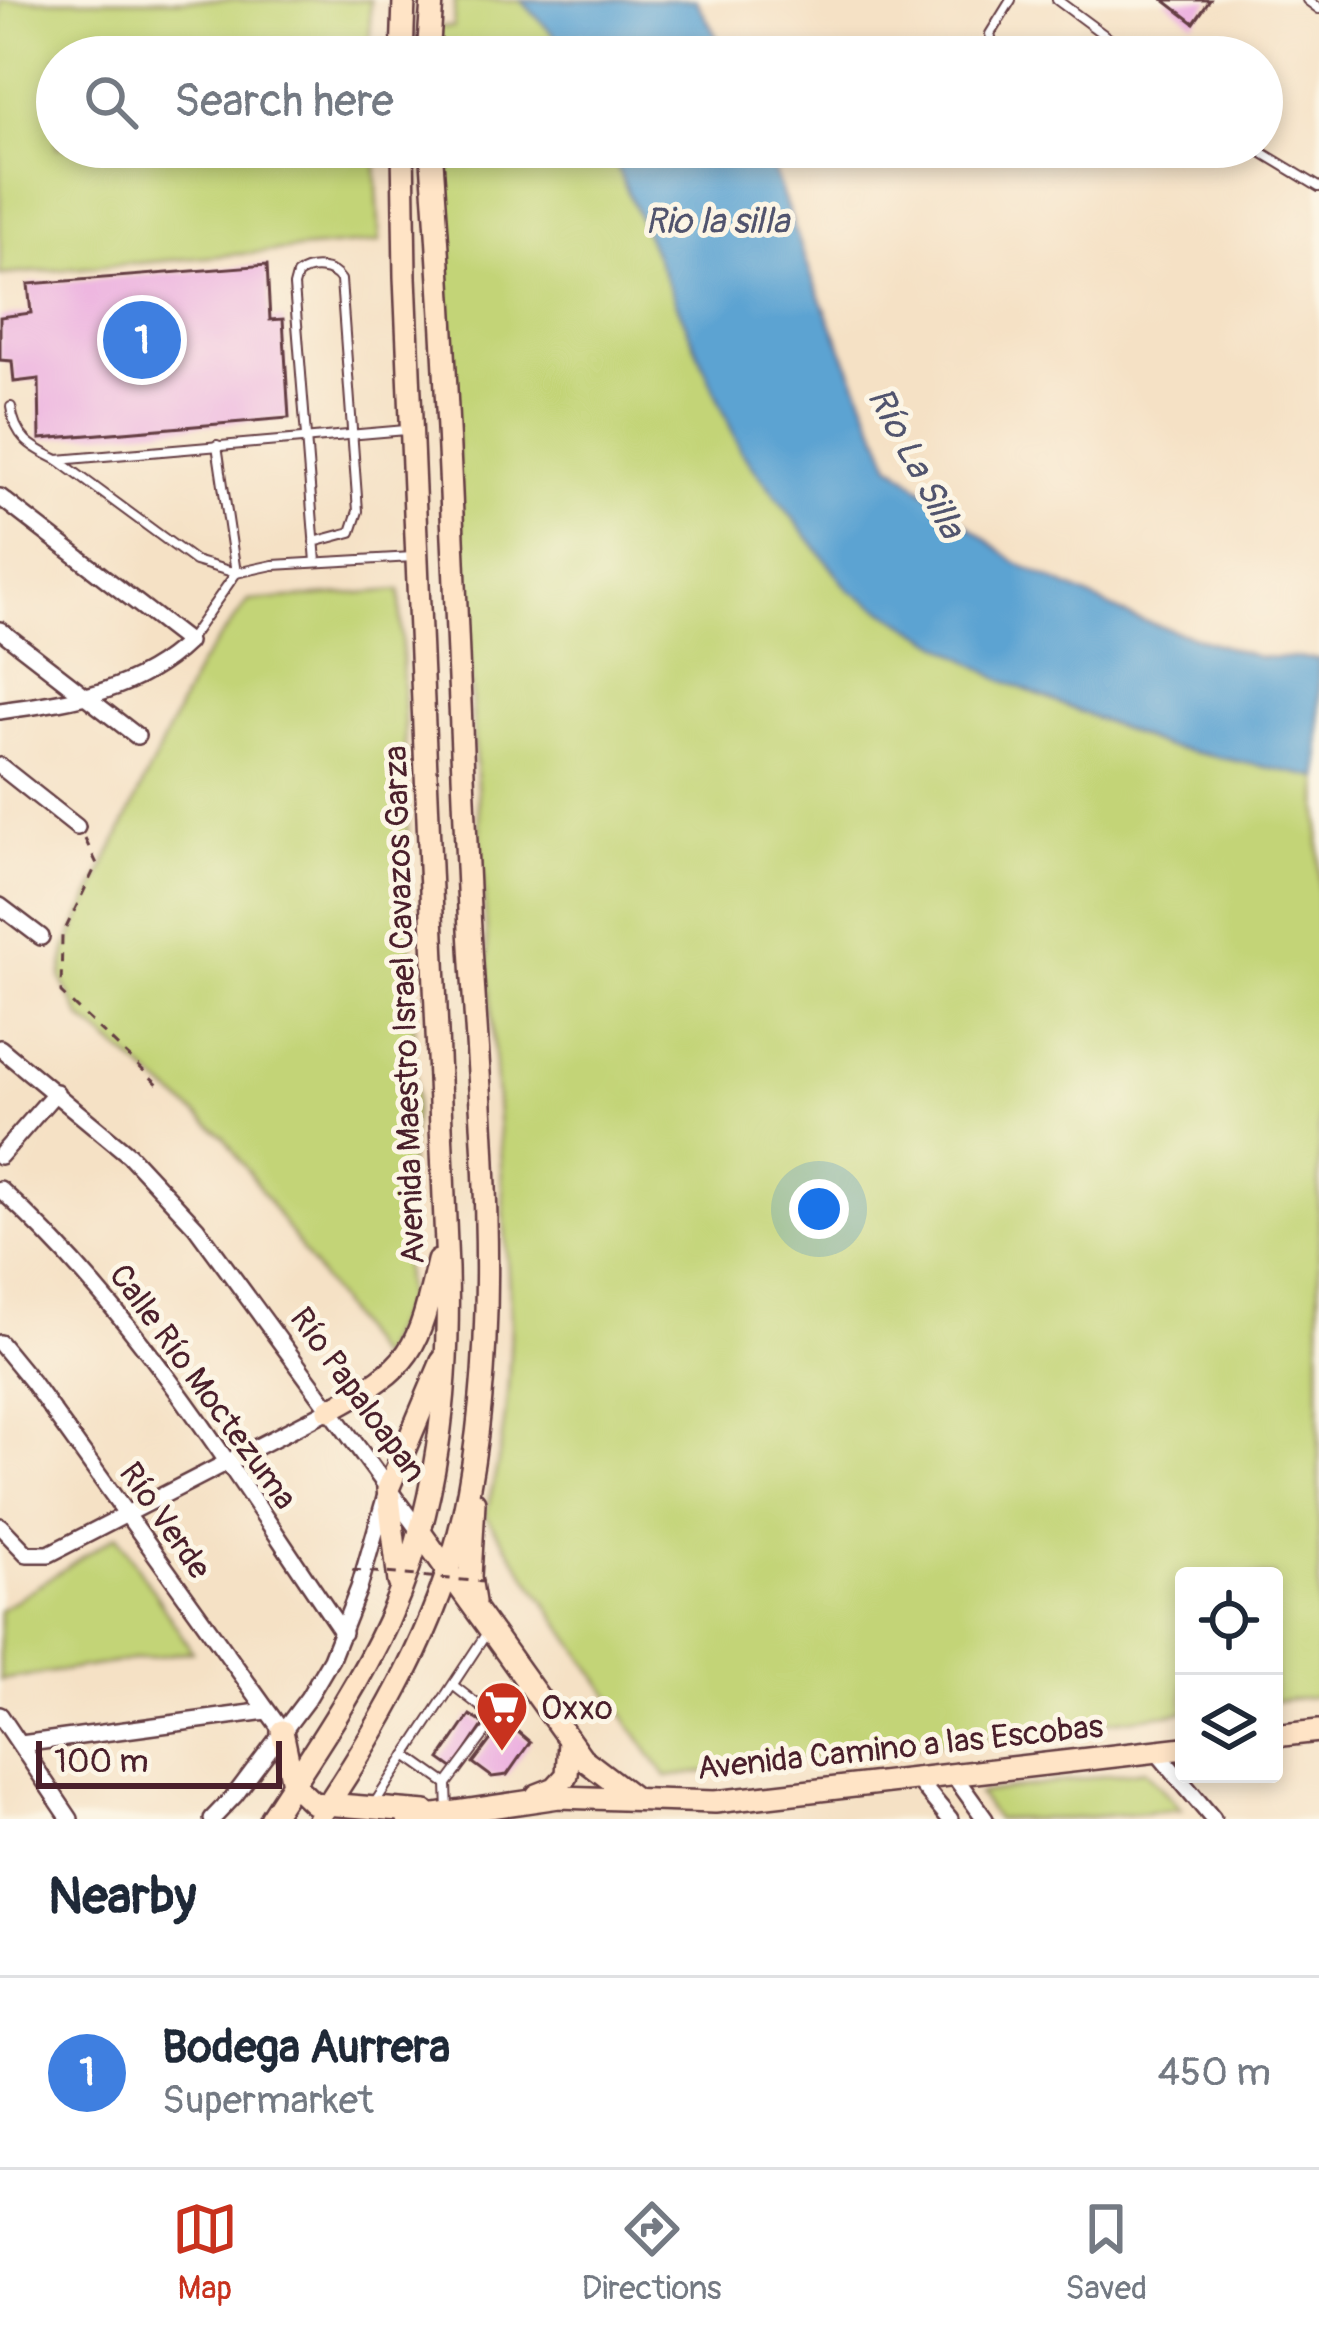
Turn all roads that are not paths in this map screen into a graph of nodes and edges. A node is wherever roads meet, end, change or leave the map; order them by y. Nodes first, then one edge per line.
1 (404, 0) edge
2 (1011, 0) edge
3 (1057, 0) edge
4 (1307, 0) edge
5 (432, 1) edge
6 (1319, 10) edge
7 (403, 36) edge
8 (430, 36) edge
9 (991, 36) edge
10 (1108, 36) edge
11 (1283, 165) edge
12 (403, 168) edge
13 (432, 168) edge
14 (1319, 187) edge
15 (404, 213) junction
16 (438, 257) junction
17 (10, 407) dead end
18 (412, 430) junction
19 (353, 435) junction
20 (307, 439) junction
21 (217, 446) junction
22 (58, 460) junction
23 (0, 497) edge
24 (314, 542) junction
25 (418, 557) junction
26 (316, 562) junction
27 (236, 573) junction
28 (0, 630) edge
29 (188, 642) junction
30 (89, 698) junction
31 (0, 711) edge
32 (136, 736) dead end
33 (0, 766) edge
34 (428, 794) junction
35 (77, 827) road end
36 (467, 863) junction
37 (0, 906) edge
38 (40, 937) dead end
39 (0, 1048) edge
40 (56, 1092) junction
41 (0, 1156) edge
42 (0, 1189) edge
43 (446, 1232) junction
44 (0, 1343) edge
45 (449, 1346) junction
46 (329, 1410) junction
47 (225, 1461) junction
48 (469, 1484) junction
49 (388, 1489) junction
50 (124, 1514) junction
51 (0, 1526) edge
52 (420, 1532) junction
53 (448, 1571) junction
54 (398, 1594) junction
55 (438, 1599) junction
56 (388, 1621) junction
57 (482, 1621) junction
58 (343, 1633) junction
59 (525, 1680) junction
60 (453, 1685) junction
61 (266, 1711) junction
62 (0, 1715) edge
63 (495, 1718) junction
64 (282, 1731) junction
65 (1319, 1731) edge
66 (1283, 1735) edge
67 (569, 1741) junction
68 (21, 1744) junction
69 (1175, 1749) edge
70 (1156, 1751) junction
71 (406, 1755) junction
72 (952, 1774) junction
73 (916, 1778) junction
74 (292, 1784) junction
75 (447, 1784) junction
76 (525, 1799) junction
77 (639, 1801) junction
78 (372, 1808) junction
79 (716, 1810) edge
80 (323, 1813) edge
81 (441, 1816) edge
82 (70, 1819) edge
83 (212, 1819) edge
84 (270, 1819) edge
85 (408, 1819) edge
86 (950, 1819) edge
87 (986, 1819) edge
88 (1214, 1819) edge

1 - 7 main road
2 - 9 lane
3 - 10 lane
4 - 6 lane
5 - 8 main road
11 - 14 lane
12 - 15 main road, Avenida Maestro Israel Cavazos Garza
13 - 16 main road, Avenida Maestro Israel Cavazos Garza
15 - 16 main road
15 - 18 main road, Avenida Maestro Israel Cavazos Garza
16 - 36 main road, Avenida Maestro Israel Cavazos Garza
17 - 22 lane
18 - 19 lane
18 - 25 main road, Avenida Maestro Israel Cavazos Garza
19 - 20 lane
19 - 20 lane
19 - 24 lane
20 - 21 lane
20 - 24 lane
21 - 22 lane
21 - 27 lane
22 - 27 lane
23 - 29 street
24 - 26 lane
25 - 26 lane
25 - 34 main road, Avenida Maestro Israel Cavazos Garza
26 - 27 lane
27 - 29 lane
28 - 30 street
29 - 30 street
30 - 31 street
30 - 32 street
33 - 35 street
34 - 36 main road
34 - 43 main road, Avenida Maestro Israel Cavazos Garza
36 - 48 main road, Avenida Maestro Israel Cavazos Garza
37 - 38 street
39 - 40 street, Río Papaloapan
40 - 41 street
40 - 46 street, Río Papaloapan
42 - 47 street, Calle Río Moctezuma
43 - 45 main road, Avenida Maestro Israel Cavazos Garza
43 - 46 main road
44 - 50 street, Río Verde
45 - 49 main road
45 - 52 main road, Avenida Maestro Israel Cavazos Garza
46 - 47 street
46 - 49 street, Río Papaloapan
47 - 50 street
47 - 58 street, Calle Río Moctezuma
48 - 53 main road, Avenida Maestro Israel Cavazos Garza
48 - 57 main road
49 - 52 street, Río Papaloapan
49 - 54 main road
49 - 58 street
50 - 51 street
50 - 61 street, Río Verde
52 - 53 main road, Río Papaloapan
52 - 54 main road, Avenida Maestro Israel Cavazos Garza
53 - 55 main road, Avenida Maestro Israel Cavazos Garza
53 - 57 main road, Río Papaloapan
54 - 56 main road, Avenida Maestro Israel Cavazos Garza
55 - 56 main road
55 - 57 main road
55 - 80 main road, Avenida Maestro Israel Cavazos Garza
56 - 74 main road, Avenida Maestro Israel Cavazos Garza
57 - 59 main road, Río Papaloapan
57 - 60 lane
58 - 64 street
59 - 63 lane
59 - 67 main road, Río Papaloapan
60 - 63 lane
60 - 71 lane
61 - 64 street, Río Verde
61 - 68 street
62 - 68 street
63 - 75 lane
64 - 74 main road
64 - 83 street
65 - 66 main road
67 - 76 main road
67 - 77 main road, Río Papaloapan
68 - 82 street
69 - 70 main road, Avenida Camino a las Escobas
70 - 72 main road, Avenida Camino a las Escobas
70 - 88 street
71 - 75 lane
71 - 78 lane
72 - 73 main road, Avenida Camino a las Escobas
72 - 87 street
73 - 79 main road, Avenida Camino a las Escobas
73 - 86 street
74 - 80 main road
74 - 84 main road, Avenida Maestro Israel Cavazos Garza
75 - 81 lane
76 - 77 main road, Avenida Camino a las Escobas
76 - 81 main road, Avenida Camino a las Escobas
77 - 79 main road, Avenida Camino a las Escobas
78 - 80 main road
78 - 81 main road
81 - 85 main road, Avenida Camino a las Escobas

